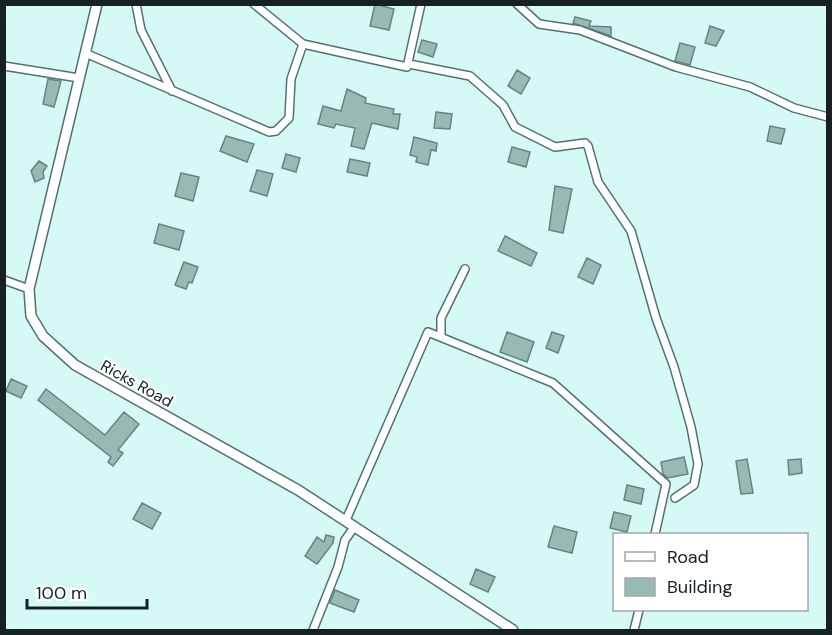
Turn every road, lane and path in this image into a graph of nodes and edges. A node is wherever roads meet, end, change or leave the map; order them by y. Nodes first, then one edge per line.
1 (97, 4) edge
2 (136, 4) edge
3 (254, 4) edge
4 (421, 4) edge
5 (517, 4) edge
6 (303, 44) junction
7 (85, 53) junction
8 (409, 64) junction
9 (4, 66) edge
10 (79, 78) junction
11 (172, 91) junction
12 (828, 117) edge
13 (465, 270) dead end
14 (4, 280) edge
15 (29, 289) junction
16 (441, 337) junction
17 (675, 498) dead end
18 (346, 520) junction
19 (355, 526) junction
20 (655, 533) edge
21 (639, 611) edge
22 (313, 630) edge
23 (513, 630) edge
24 (634, 630) edge

1 - 7 street, Ricks Road
2 - 11 street
3 - 6 street
4 - 8 street
5 - 12 street
6 - 8 street
6 - 11 street
7 - 10 street, Ricks Road
7 - 11 street
8 - 17 street
9 - 10 street
10 - 15 street, Ricks Road
13 - 16 street
14 - 15 street
15 - 18 street, Ricks Road
16 - 18 street
16 - 20 street
18 - 19 street, Ricks Road
19 - 22 street
19 - 23 street, Ricks Road
21 - 24 street

